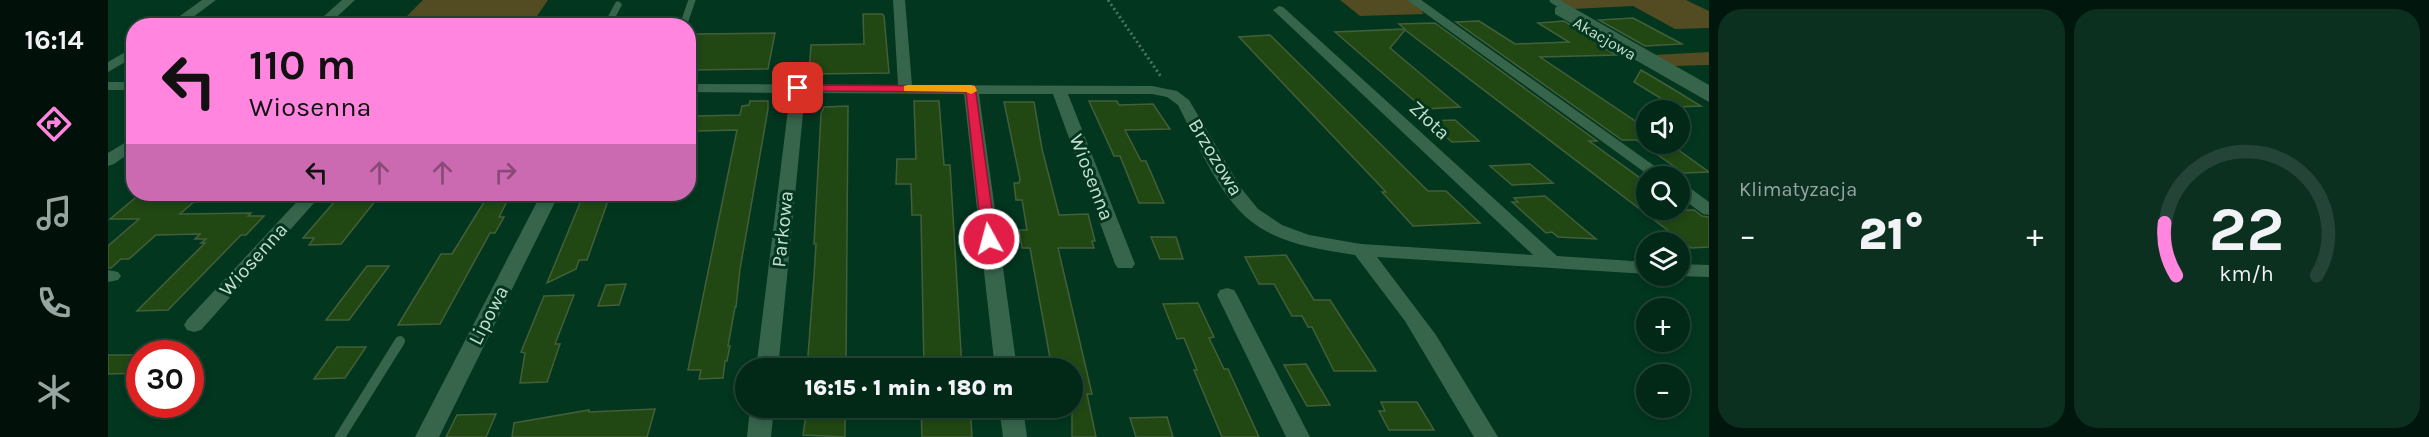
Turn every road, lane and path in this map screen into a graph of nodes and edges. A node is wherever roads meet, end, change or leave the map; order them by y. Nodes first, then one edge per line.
1 (210, 0) edge
2 (349, 0) edge
3 (692, 0) edge
4 (899, 0) edge
5 (1108, 0) edge
6 (1413, 0) edge
7 (1558, 3) edge
8 (618, 5) dead end
9 (1279, 10) dead end
10 (184, 18) edge
11 (328, 18) edge
12 (611, 18) edge
13 (686, 18) edge
14 (126, 56) edge
15 (108, 68) edge
16 (108, 86) edge
17 (126, 86) edge
18 (696, 88) edge
19 (798, 88) junction
20 (905, 88) junction
21 (971, 89) junction
22 (1059, 90) junction
23 (1709, 90) edge
24 (1172, 94) junction
25 (1709, 98) edge
26 (126, 148) edge
27 (108, 161) edge
28 (1647, 166) edge
29 (1690, 196) edge
30 (307, 201) edge
31 (546, 201) edge
32 (1709, 210) edge
33 (1360, 250) junction
34 (1551, 261) junction
35 (1125, 264) dead end
36 (1636, 267) edge
37 (1690, 270) edge
38 (1709, 271) edge
39 (1227, 295) dead end
40 (194, 325) dead end
41 (400, 341) dead end
42 (768, 358) edge
43 (1005, 358) edge
44 (761, 418) edge
45 (1012, 418) edge
46 (340, 437) edge
47 (427, 437) edge
48 (759, 437) edge
49 (1015, 437) edge
50 (1298, 437) edge
51 (1486, 437) edge

1 - 10 street
2 - 11 street
3 - 13 lane
4 - 20 street
5 - 24 path
6 - 28 street
7 - 23 street, Akacjowa
7 - 25 street, Akacjowa
8 - 12 lane
9 - 34 street, Złota
14 - 15 street
16 - 17 street
18 - 19 street
19 - 20 street
19 - 42 street, Parkowa
20 - 21 street
21 - 22 street
21 - 43 street
22 - 24 street
22 - 35 street, Wiosenna
24 - 33 street, Brzozowa
26 - 27 street
29 - 32 street
30 - 40 street, Wiosenna
31 - 47 street, Lipowa
33 - 34 street
33 - 51 street
34 - 36 street
37 - 38 street
39 - 50 street
41 - 46 lane
44 - 48 street
45 - 49 street

